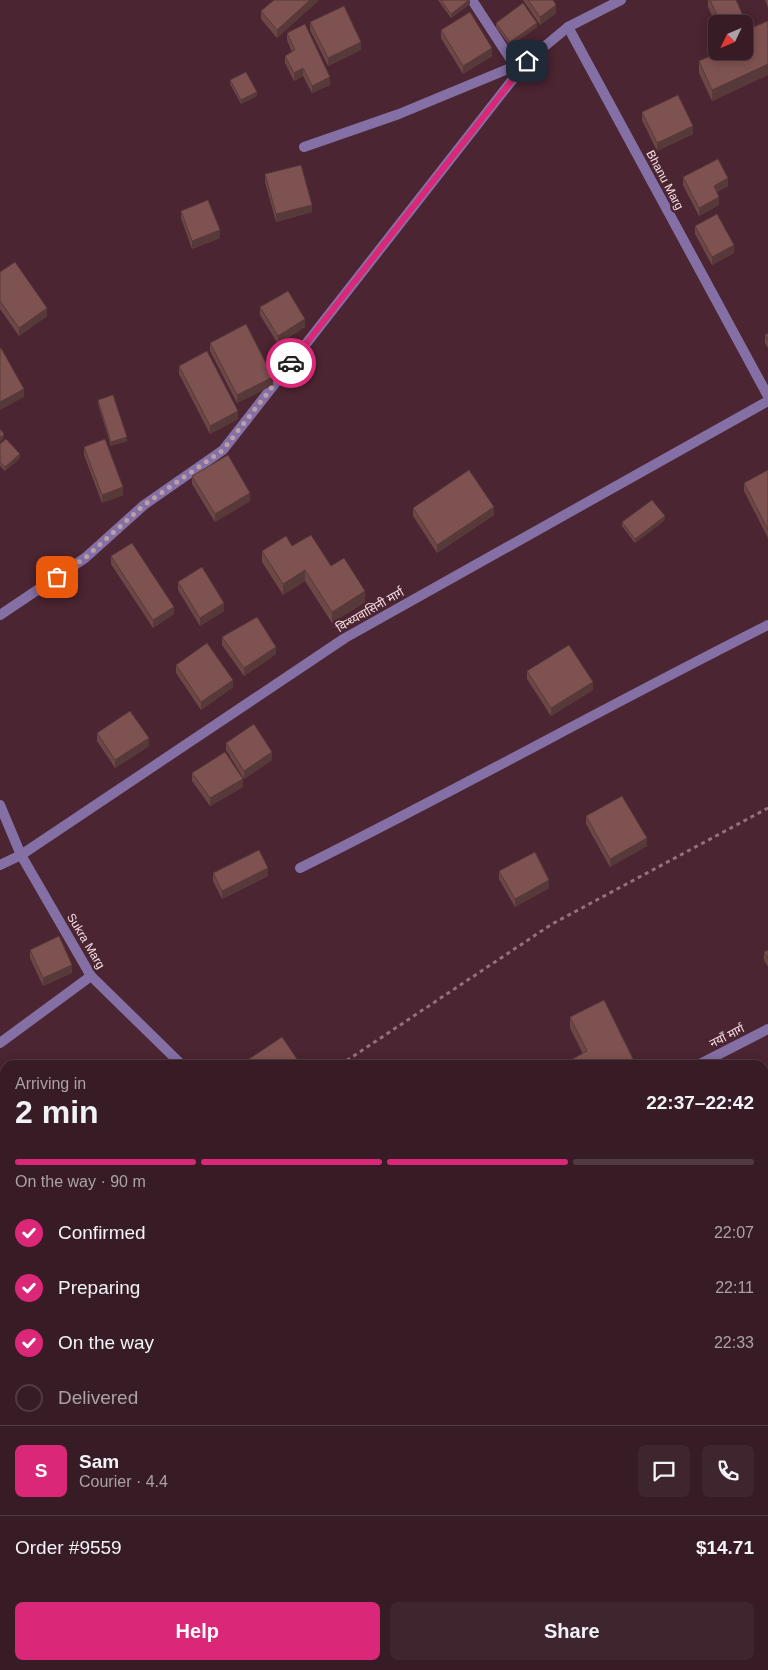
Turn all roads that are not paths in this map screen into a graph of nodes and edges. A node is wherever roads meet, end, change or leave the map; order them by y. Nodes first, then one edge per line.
1 (472, 0) edge
2 (621, 0) edge
3 (568, 27) junction
4 (527, 61) junction
5 (515, 66) junction
6 (304, 147) dead end
7 (768, 396) edge
8 (768, 401) edge
9 (0, 615) edge
10 (768, 625) edge
11 (0, 805) edge
12 (21, 854) junction
13 (0, 865) edge
14 (300, 868) dead end
15 (91, 976) junction
16 (768, 1028) edge
17 (0, 1043) edge
18 (177, 1060) edge
19 (707, 1060) edge

1 - 5 street
2 - 3 street
3 - 4 street
3 - 7 street, Bhanu Marg
4 - 5 street
4 - 9 street
5 - 6 street
8 - 12 street, विन्ध्यवासिनी मार्ग
10 - 14 street
11 - 12 street, Sukra Marg
12 - 13 street, विन्ध्यवासिनी मार्ग
12 - 15 street, Sukra Marg
15 - 17 street
15 - 18 street, Sukra Marg
16 - 19 street, नयाँ मार्ग

